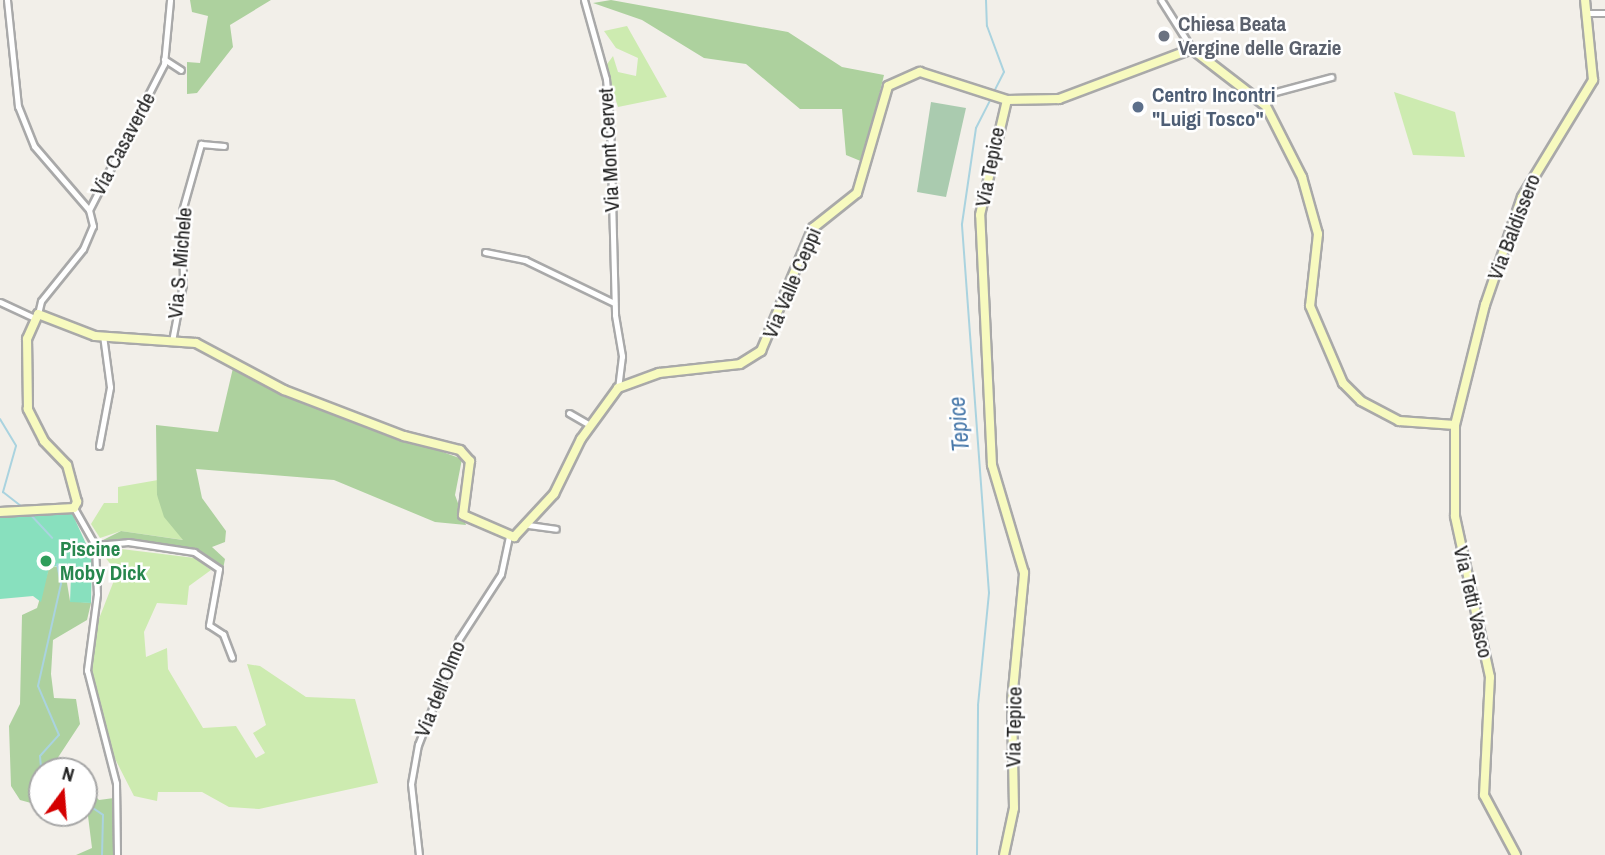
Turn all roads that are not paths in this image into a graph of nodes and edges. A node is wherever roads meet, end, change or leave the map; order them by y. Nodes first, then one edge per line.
1 (7, 0) edge
2 (170, 0) edge
3 (584, 0) edge
4 (1161, 0) edge
5 (1585, 0) edge
6 (1587, 13) junction
7 (1605, 13) edge
8 (1192, 49) junction
9 (164, 59) junction
10 (181, 70) dead end
11 (1331, 77) dead end
12 (1257, 97) junction
13 (1003, 99) junction
14 (224, 146) dead end
15 (89, 210) junction
16 (485, 252) dead end
17 (0, 302) edge
18 (614, 303) junction
19 (36, 316) junction
20 (103, 335) junction
21 (172, 341) junction
22 (618, 388) junction
23 (569, 413) dead end
24 (590, 425) junction
25 (1455, 425) junction
26 (99, 446) dead end
27 (74, 508) junction
28 (0, 512) edge
29 (529, 525) junction
30 (556, 529) dead end
31 (509, 536) junction
32 (95, 545) junction
33 (232, 657) dead end
34 (117, 855) edge
35 (419, 855) edge
36 (1004, 855) edge
37 (1516, 855) edge

1 - 15 street
2 - 9 street, Via Casaverde
3 - 18 street, Via Mont Cervet
4 - 8 street
5 - 6 street, Via Baldissero
6 - 7 street
6 - 25 street, Via Baldissero
8 - 12 street
8 - 13 street, Via Tepice
9 - 10 street
9 - 15 street, Via Casaverde
11 - 12 street
12 - 25 street
13 - 22 street, Via Valle Ceppi
13 - 36 street, Via Tepice
14 - 21 street, Via S. Michele
15 - 19 street, Via Casaverde
16 - 18 street
17 - 19 street
18 - 22 street, Via Mont Cervet
19 - 20 street
19 - 27 street
20 - 21 street
20 - 26 street
21 - 31 street
22 - 24 street
23 - 24 street
24 - 29 street
25 - 37 street, Via Tetti Vasco
27 - 28 street
27 - 32 street
29 - 30 street
29 - 31 street
31 - 35 street, Via dell'Olmo
32 - 33 street
32 - 34 street

